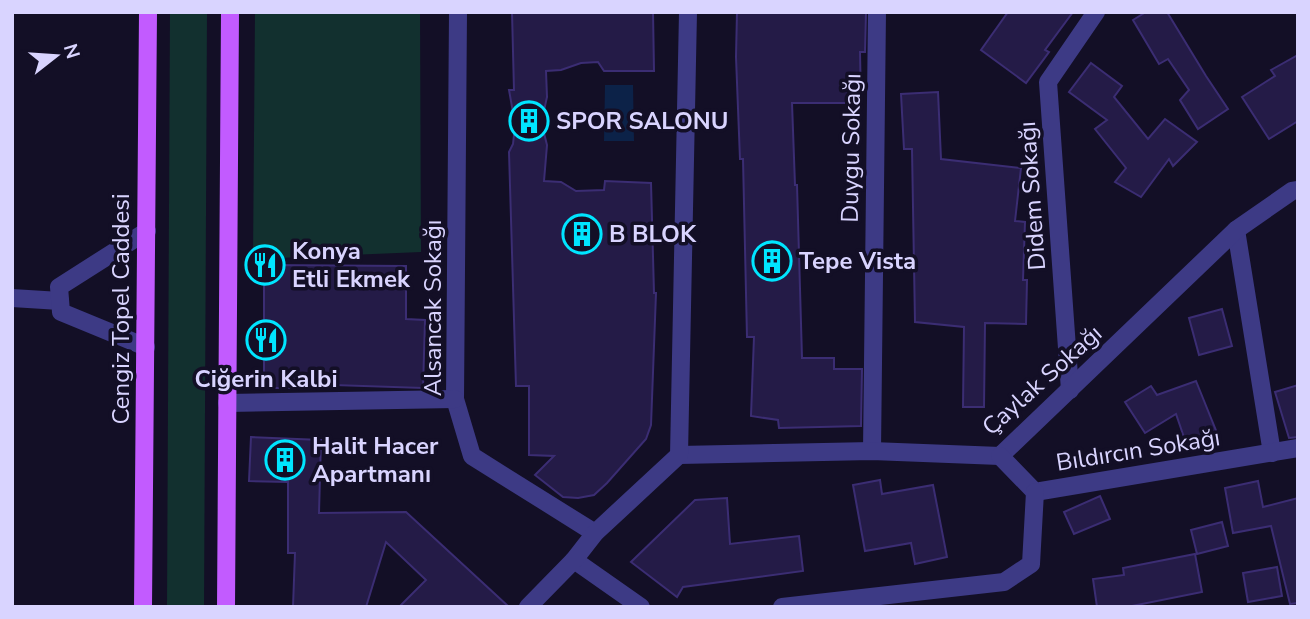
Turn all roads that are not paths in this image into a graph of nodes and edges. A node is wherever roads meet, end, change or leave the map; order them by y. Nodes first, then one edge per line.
1 (148, 12) edge
2 (230, 12) edge
3 (458, 12) edge
4 (688, 12) edge
5 (877, 12) edge
6 (1096, 12) edge
7 (1298, 190) edge
8 (1236, 230) junction
9 (146, 231) junction
10 (12, 298) edge
11 (60, 301) junction
12 (146, 347) junction
13 (1070, 390) junction
14 (455, 399) junction
15 (227, 403) junction
16 (1298, 448) edge
17 (872, 451) junction
18 (1272, 453) junction
19 (679, 455) junction
20 (1000, 456) junction
21 (1035, 492) junction
22 (596, 533) junction
23 (574, 560) junction
24 (143, 607) edge
25 (226, 607) edge
26 (528, 607) edge
27 (641, 607) edge
28 (782, 607) edge

1 - 9 main road, Cengiz Topel Caddesi
2 - 15 main road
3 - 14 street, Alsancak Sokağı
4 - 19 street
5 - 17 street, Duygu Sokağı
6 - 13 street, Didem Sokağı
7 - 8 street, Çaylak Sokağı
8 - 13 street, Çaylak Sokağı
8 - 18 street
9 - 11 street
9 - 12 main road, Cengiz Topel Caddesi
10 - 11 street
11 - 12 street
12 - 24 main road, Cengiz Topel Caddesi
13 - 20 street, Çaylak Sokağı
14 - 15 street
14 - 22 street, Alsancak Sokağı
15 - 25 main road
16 - 18 street, Bıldırcın Sokağı
17 - 19 street, Çaylak Sokağı
17 - 20 street, Çaylak Sokağı
18 - 21 street, Bıldırcın Sokağı
19 - 22 street
20 - 21 street, Bıldırcın Sokağı
21 - 28 street
22 - 23 street
23 - 26 street
23 - 27 street

